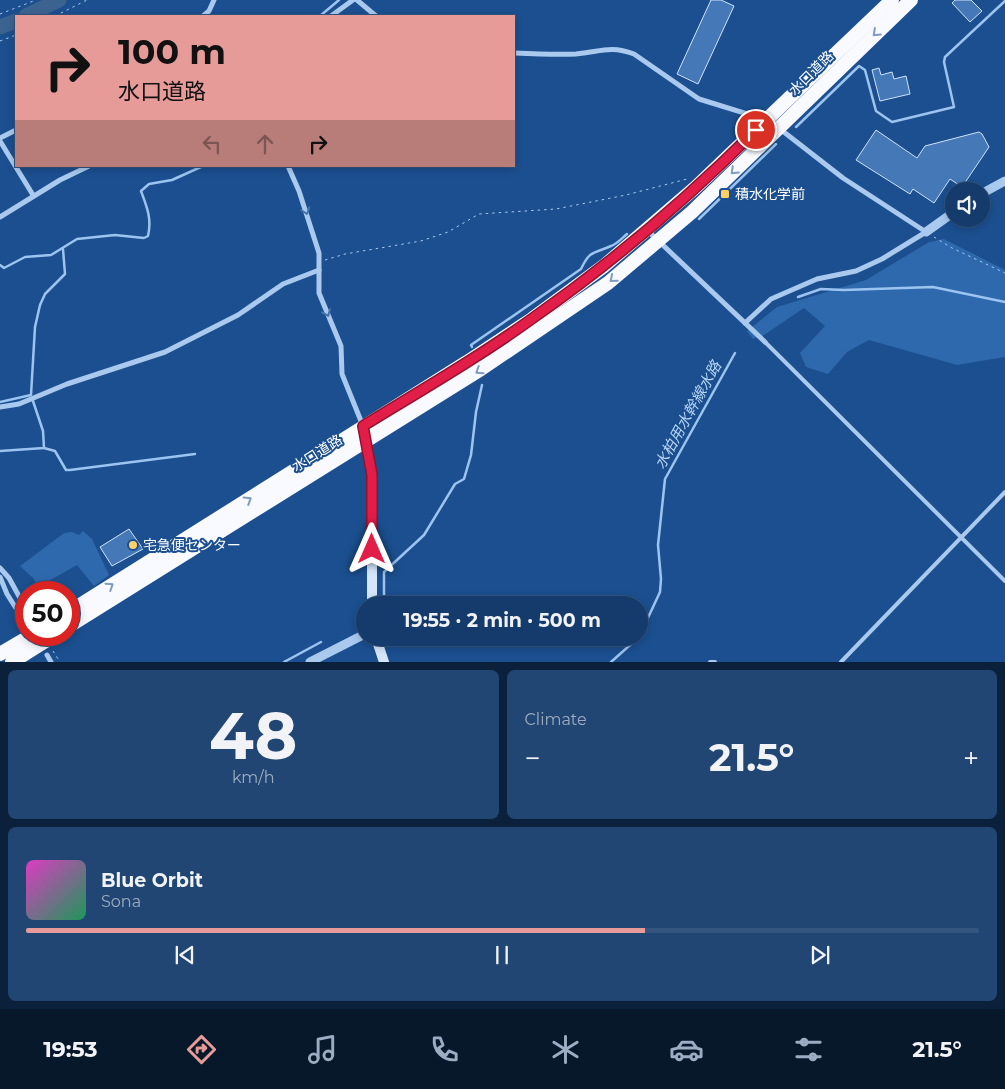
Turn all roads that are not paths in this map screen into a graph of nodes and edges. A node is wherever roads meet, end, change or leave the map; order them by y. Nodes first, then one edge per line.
1 (214, 0) edge
2 (353, 0) edge
3 (357, 0) edge
4 (892, 0) edge
5 (911, 0) edge
6 (344, 2) edge
7 (204, 15) edge
8 (332, 15) edge
9 (375, 15) edge
10 (515, 52) edge
11 (766, 120) junction
12 (778, 128) junction
13 (15, 131) edge
14 (0, 140) edge
15 (15, 165) edge
16 (16, 167) edge
17 (87, 167) edge
18 (288, 167) edge
19 (1005, 181) edge
20 (990, 189) edge
21 (33, 196) junction
22 (0, 217) edge
23 (945, 218) edge
24 (648, 230) junction
25 (926, 232) junction
26 (659, 241) junction
27 (319, 268) junction
28 (745, 323) junction
29 (765, 342) joint
30 (0, 407) edge
31 (363, 426) junction
32 (366, 442) junction
33 (1005, 492) edge
34 (962, 537) junction
35 (0, 568) edge
36 (0, 577) edge
37 (1005, 581) edge
38 (15, 589) edge
39 (372, 596) edge
40 (80, 605) edge
41 (15, 607) edge
42 (80, 619) edge
43 (356, 638) edge
44 (15, 645) edge
45 (42, 646) edge
46 (379, 646) edge
47 (0, 654) edge
48 (47, 655) dead end
49 (310, 661) edge
50 (12, 662) edge
51 (51, 662) edge
52 (384, 662) edge
53 (710, 662) edge
54 (715, 662) edge
55 (841, 662) edge

1 - 7 street
2 - 6 street
3 - 9 street
4 - 11 highway, 水口道路
5 -> 12 highway, 水口道路
6 - 8 street
10 - 11 street
11 - 12 street
11 - 24 highway, 水口道路
12 - 25 street
12 -> 26 highway, 水口道路
13 - 14 street
14 - 15 street
16 - 21 street
17 - 21 street
18 -> 27 street
19 - 20 street
21 - 22 street
23 - 25 street
24 - 26 street
24 - 31 highway, 水口道路
25 - 28 street
26 - 28 street
26 -> 32 highway, 水口道路
27 - 30 street
27 -> 31 street
28 - 29 street
29 - 34 lane
31 - 32 main road
40 -> 31 highway, 水口道路
32 - 39 main road
32 - 42 highway, 水口道路
33 - 34 lane
34 - 37 lane
34 - 55 lane
35 - 38 street
36 - 41 street
43 - 49 street
44 - 47 highway
45 - 50 highway
46 - 52 main road
48 - 51 street
53 - 54 lane

